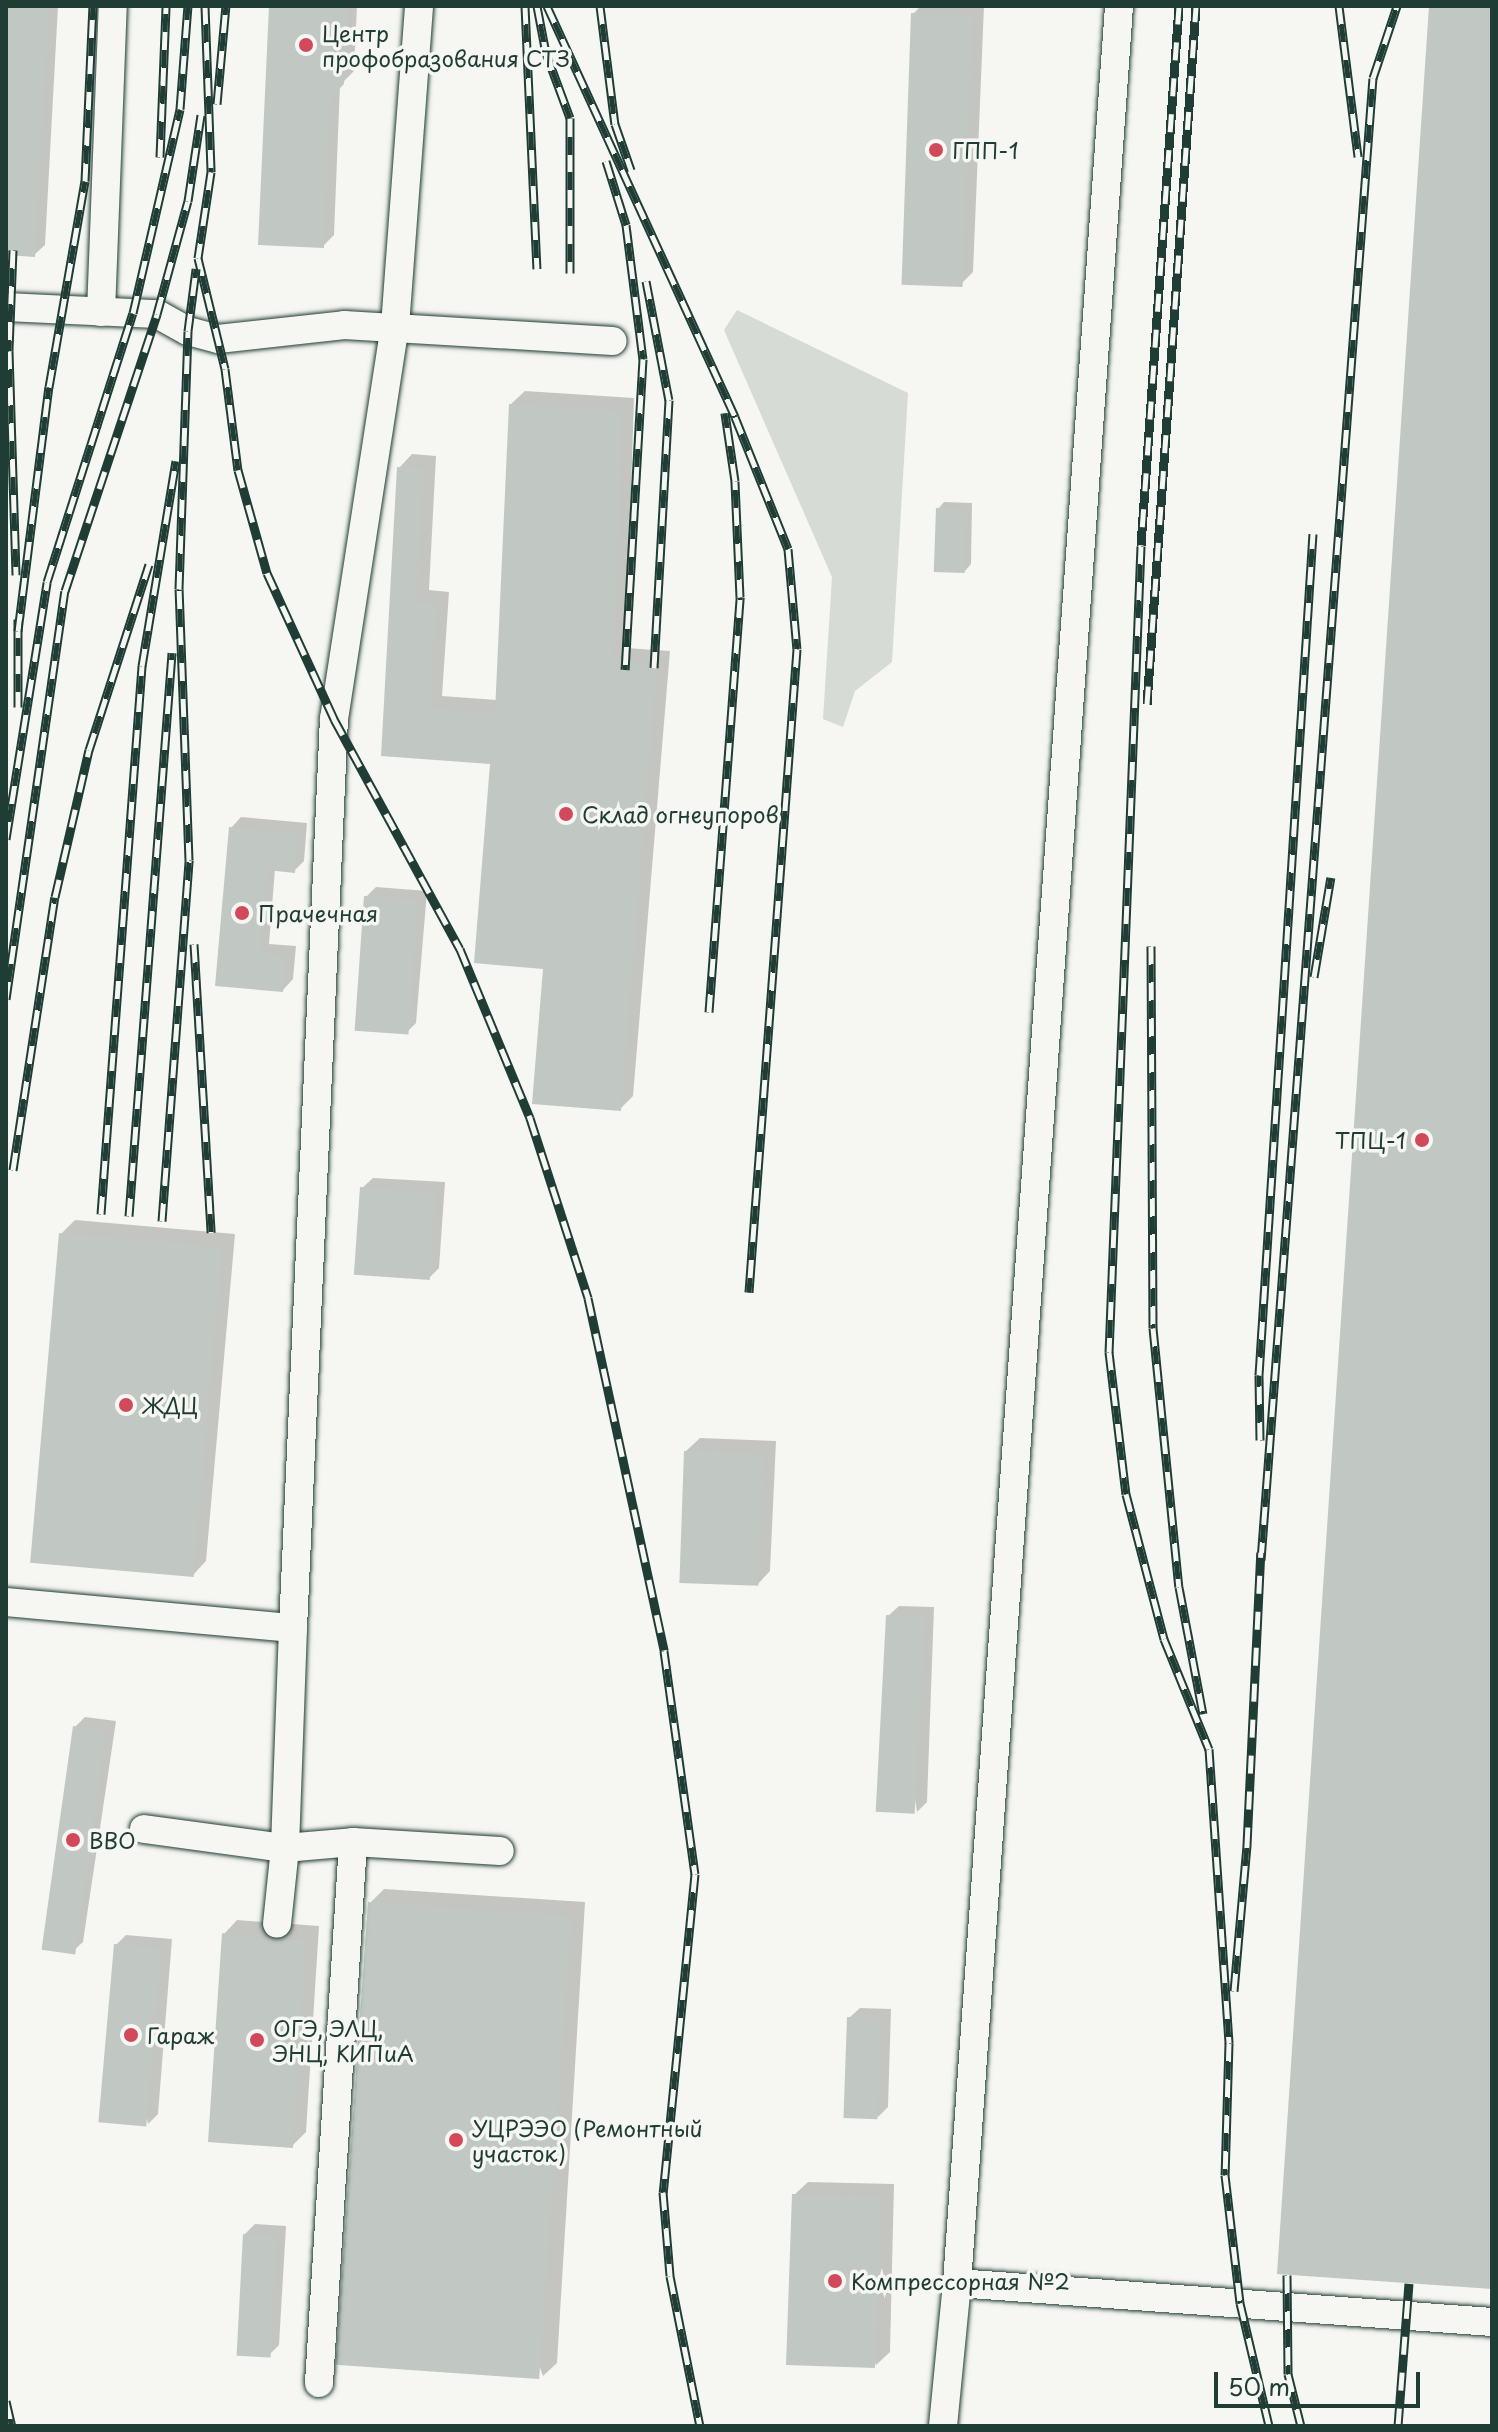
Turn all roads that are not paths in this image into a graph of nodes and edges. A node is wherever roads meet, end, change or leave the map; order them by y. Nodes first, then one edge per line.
1 (113, 6) edge
2 (419, 6) edge
3 (1119, 6) edge
4 (6, 307) edge
5 (101, 312) junction
6 (395, 326) junction
7 (613, 341) dead end
8 (6, 1602) edge
9 (293, 1628) junction
10 (144, 1829) dead end
11 (353, 1842) junction
12 (285, 1848) junction
13 (500, 1851) dead end
14 (277, 1924) dead end
15 (957, 2283) junction
16 (1492, 2322) edge
17 (319, 2383) dead end
18 (943, 2426) edge

1 - 5 street
2 - 6 street
3 - 15 street
4 - 5 street
5 - 6 street
6 - 7 street
6 - 9 street
8 - 9 street
9 - 12 street
10 - 12 street
11 - 12 street
11 - 13 street
11 - 17 street
12 - 14 street
15 - 16 street
15 - 18 street

